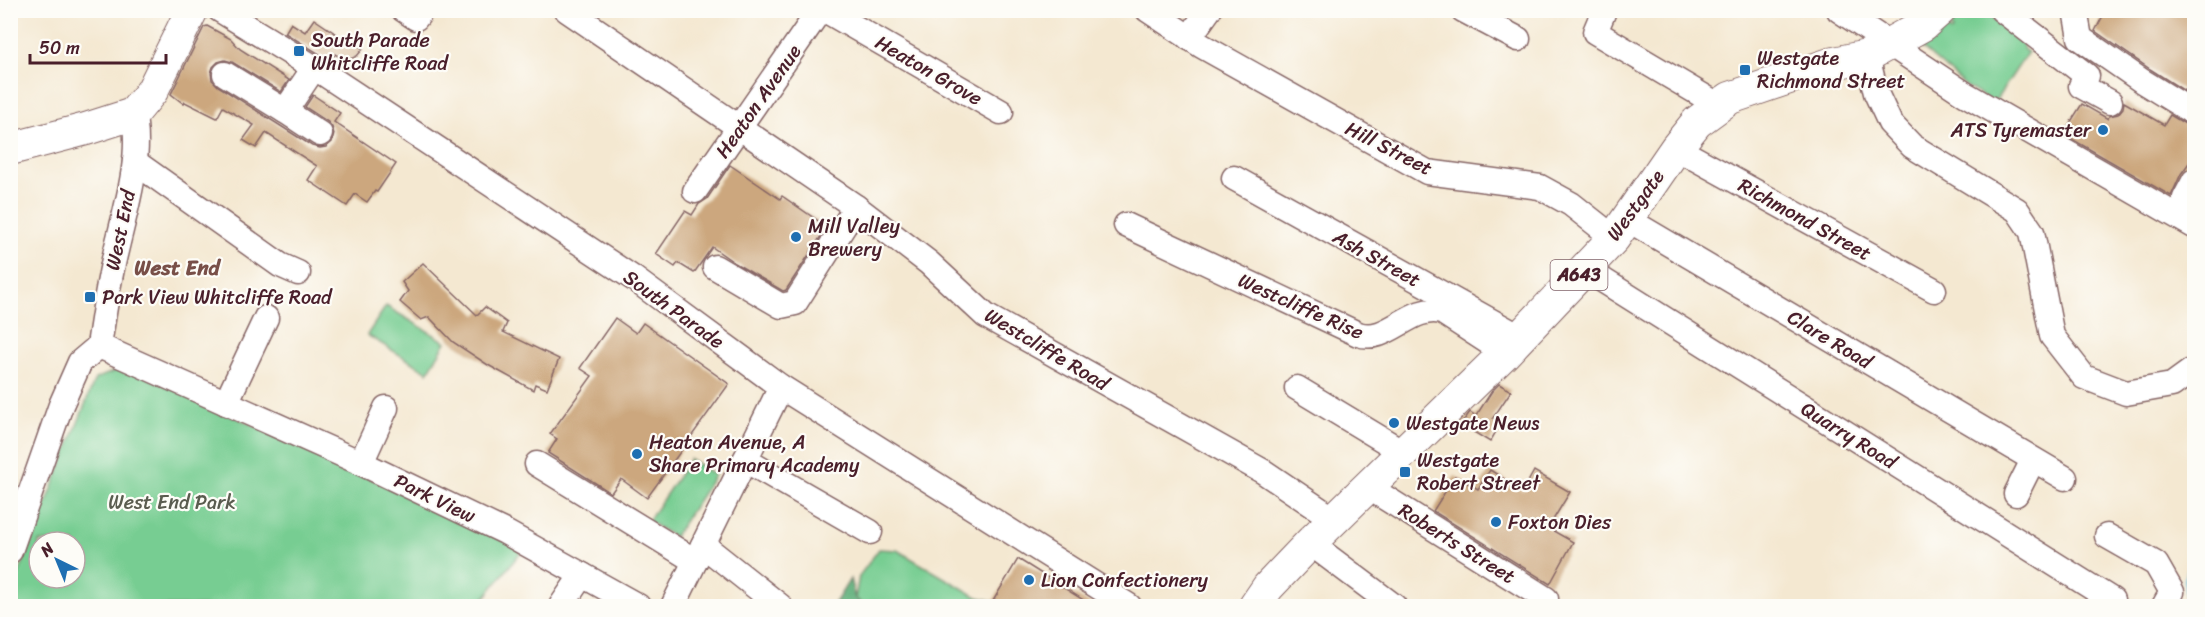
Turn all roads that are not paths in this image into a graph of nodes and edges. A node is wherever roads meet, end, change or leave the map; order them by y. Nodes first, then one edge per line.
1 (192, 10) edge
2 (220, 10) edge
3 (404, 10) edge
4 (422, 10) edge
5 (567, 10) edge
6 (820, 10) edge
7 (825, 10) edge
8 (1148, 10) edge
9 (1209, 10) edge
10 (1463, 10) edge
11 (1839, 10) edge
12 (1940, 10) edge
13 (2002, 10) edge
14 (2075, 10) edge
15 (1603, 13) dead end
16 (1520, 39) dead end
17 (1196, 42) junction
18 (1879, 50) junction
19 (314, 68) junction
20 (225, 74) dead end
21 (2110, 102) dead end
22 (1720, 106) junction
23 (285, 111) junction
24 (1001, 112) dead end
25 (2194, 113) edge
26 (133, 114) junction
27 (740, 127) junction
28 (320, 134) dead end
29 (1676, 148) junction
30 (10, 149) edge
31 (135, 162) junction
32 (1234, 178) dead end
33 (695, 191) dead end
34 (856, 207) junction
35 (1126, 225) dead end
36 (2194, 226) edge
37 (1620, 229) junction
38 (715, 267) dead end
39 (1585, 269) junction
40 (283, 275) dead end
41 (1934, 290) dead end
42 (266, 318) dead end
43 (1513, 345) junction
44 (99, 346) junction
45 (2194, 369) edge
46 (781, 387) junction
47 (1297, 388) dead end
48 (226, 403) junction
49 (386, 408) dead end
50 (1403, 452) junction
51 (745, 460) junction
52 (2033, 460) junction
53 (361, 463) junction
54 (537, 464) dead end
55 (2065, 478) dead end
56 (1368, 487) junction
57 (2016, 495) dead end
58 (1335, 520) junction
59 (870, 532) dead end
60 (2107, 536) dead end
61 (1310, 543) junction
62 (10, 551) edge
63 (699, 553) junction
64 (582, 575) junction
65 (1546, 599) dead end
66 (1378, 602) edge
67 (2115, 604) edge
68 (561, 606) edge
69 (638, 606) edge
70 (673, 606) edge
71 (780, 606) edge
72 (1129, 606) edge
73 (1255, 606) edge
74 (2164, 606) edge

1 - 26 main road
2 - 19 street, South Parade
3 - 4 street
5 - 27 street, Westcliffe Road
6 - 27 street, Heaton Avenue
7 - 24 street, Heaton Grove
8 - 17 street, Hill Street
9 - 17 street
10 - 16 street
11 - 18 street
12 - 18 main road, Westgate / A643
13 - 21 street
14 - 25 street
15 - 22 street
17 - 37 street, Hill Street
18 - 22 main road, Westgate / A643
18 - 36 street
18 - 45 street
19 - 23 street
19 - 46 street, South Parade
20 - 23 street
22 - 29 main road, Westgate / A643
23 - 28 street
26 - 30 main road
26 - 31 street, West End
27 - 33 street, Heaton Avenue
27 - 34 street, Westcliffe Road
29 - 37 main road, Westgate / A643
29 - 41 street, Richmond Street
31 - 40 street
31 - 44 street, West End
32 - 43 street, Ash Street
34 - 38 street
34 - 58 street, Westcliffe Road
35 - 43 street, Westcliffe Rise
37 - 39 main road, Westgate / A643
37 - 52 street, Clare Road
39 - 43 main road, Westgate / A643
39 - 67 street, Quarry Road
42 - 48 street
43 - 50 main road, Westgate / A643
44 - 48 street, Park View
44 - 62 street
46 - 51 street
46 - 72 street, South Parade
47 - 50 street
48 - 53 street, Park View
49 - 53 street
50 - 56 main road, Westgate / A643
51 - 59 street
51 - 63 street
52 - 55 street, Clare Road
52 - 57 street
53 - 64 street, Park View
54 - 63 street
56 - 58 main road, Westgate / A643
56 - 65 street, Roberts Street
58 - 61 main road, Westgate / A643
60 - 74 street
61 - 66 street
61 - 73 main road, Westgate / A643
63 - 70 street
63 - 71 street
64 - 68 street
64 - 69 street, Park View

